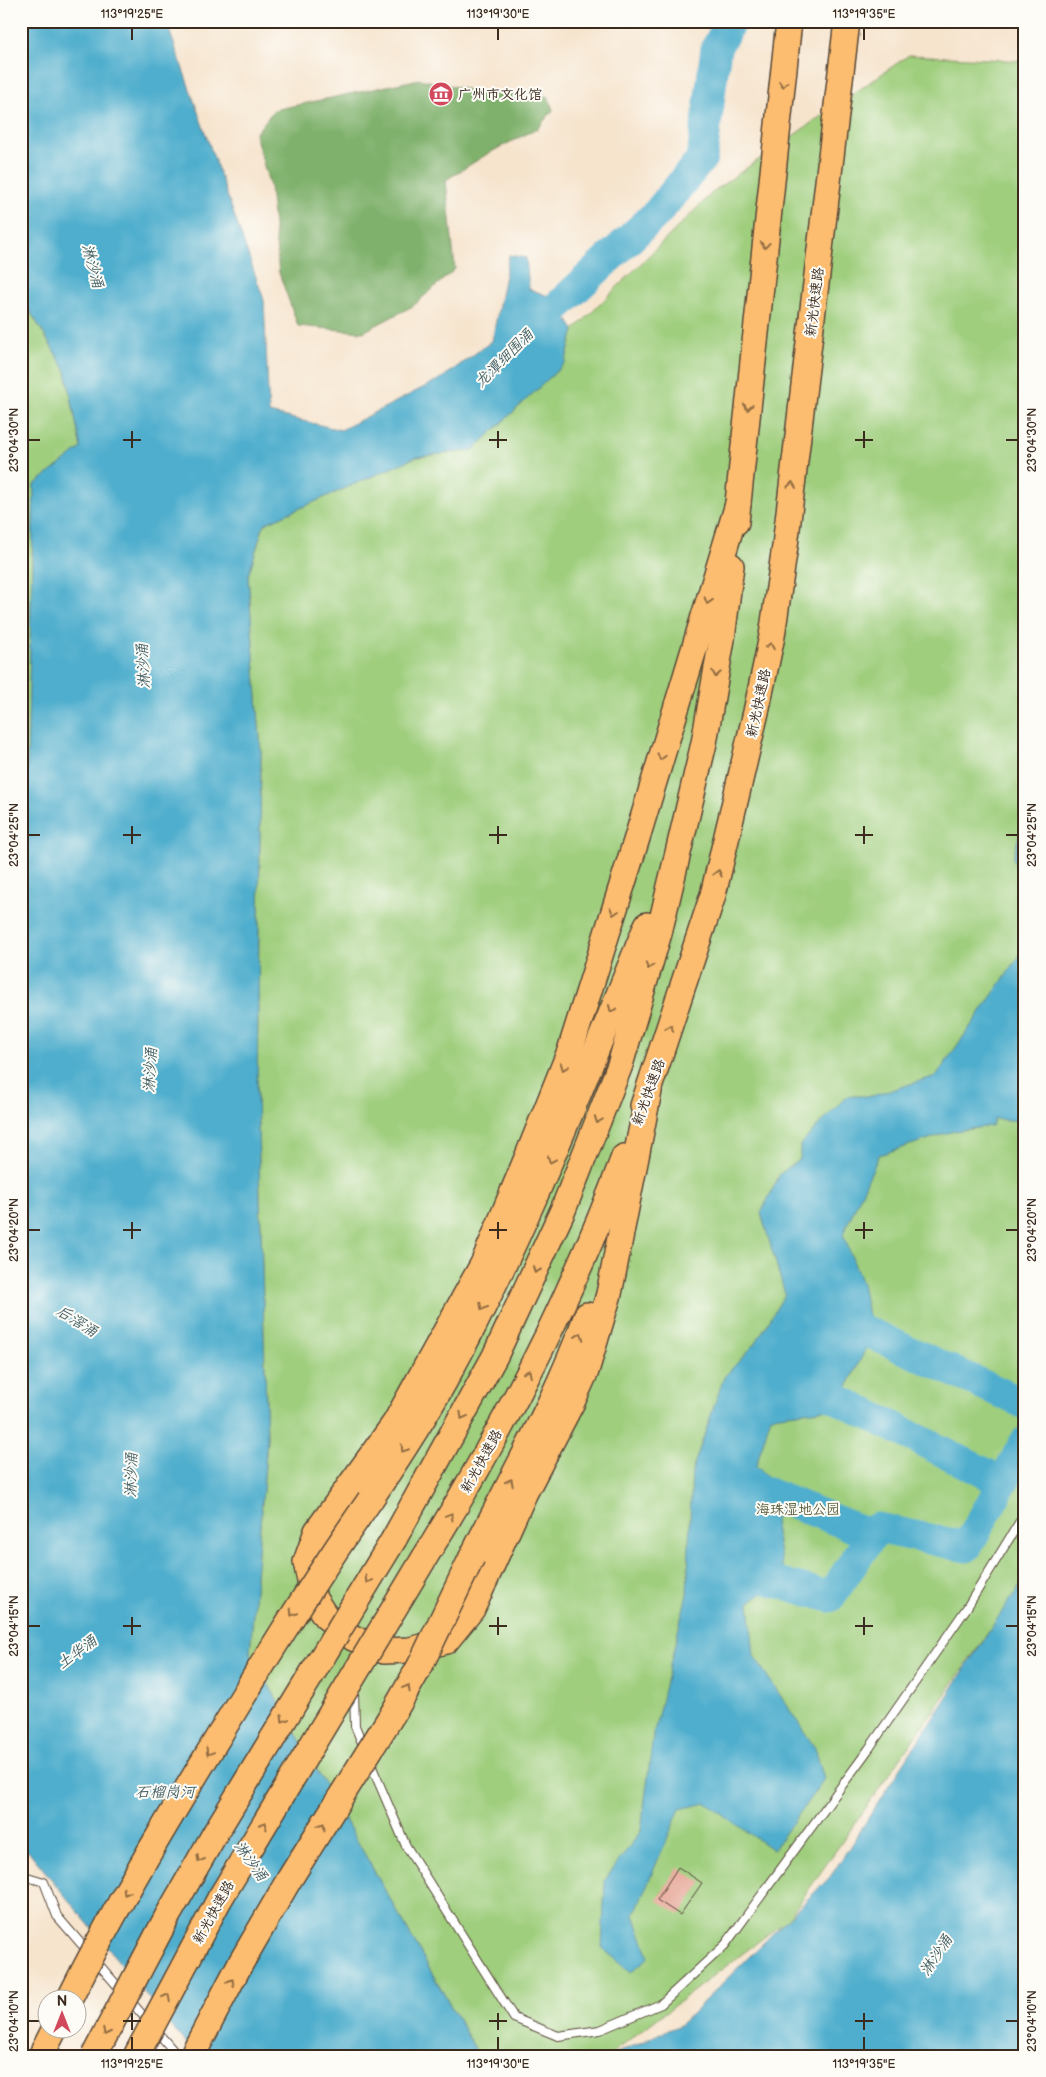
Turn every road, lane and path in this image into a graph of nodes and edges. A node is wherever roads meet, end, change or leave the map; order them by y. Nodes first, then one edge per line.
1 (847, 24) edge
2 (788, 28) edge
3 (738, 504) junction
4 (684, 834) junction
5 (649, 1091) junction
6 (1025, 1514) edge
7 (353, 1648) junction
8 (21, 1874) edge
9 (74, 1990) edge
10 (49, 2040) edge
11 (41, 2056) edge
12 (94, 2056) edge
13 (136, 2056) edge
14 (178, 2056) edge
15 (192, 2056) edge

5 -> 1 highway, 新光快速路
2 -> 3 highway
3 -> 4 highway
3 -> 7 highway
4 -> 9 highway, bridge
4 -> 12 highway, bridge
5 - 7 highway
13 -> 5 highway, 新光快速路, bridge
15 -> 5 highway, bridge
6 - 7 lane
8 - 14 lane
10 - 11 highway

